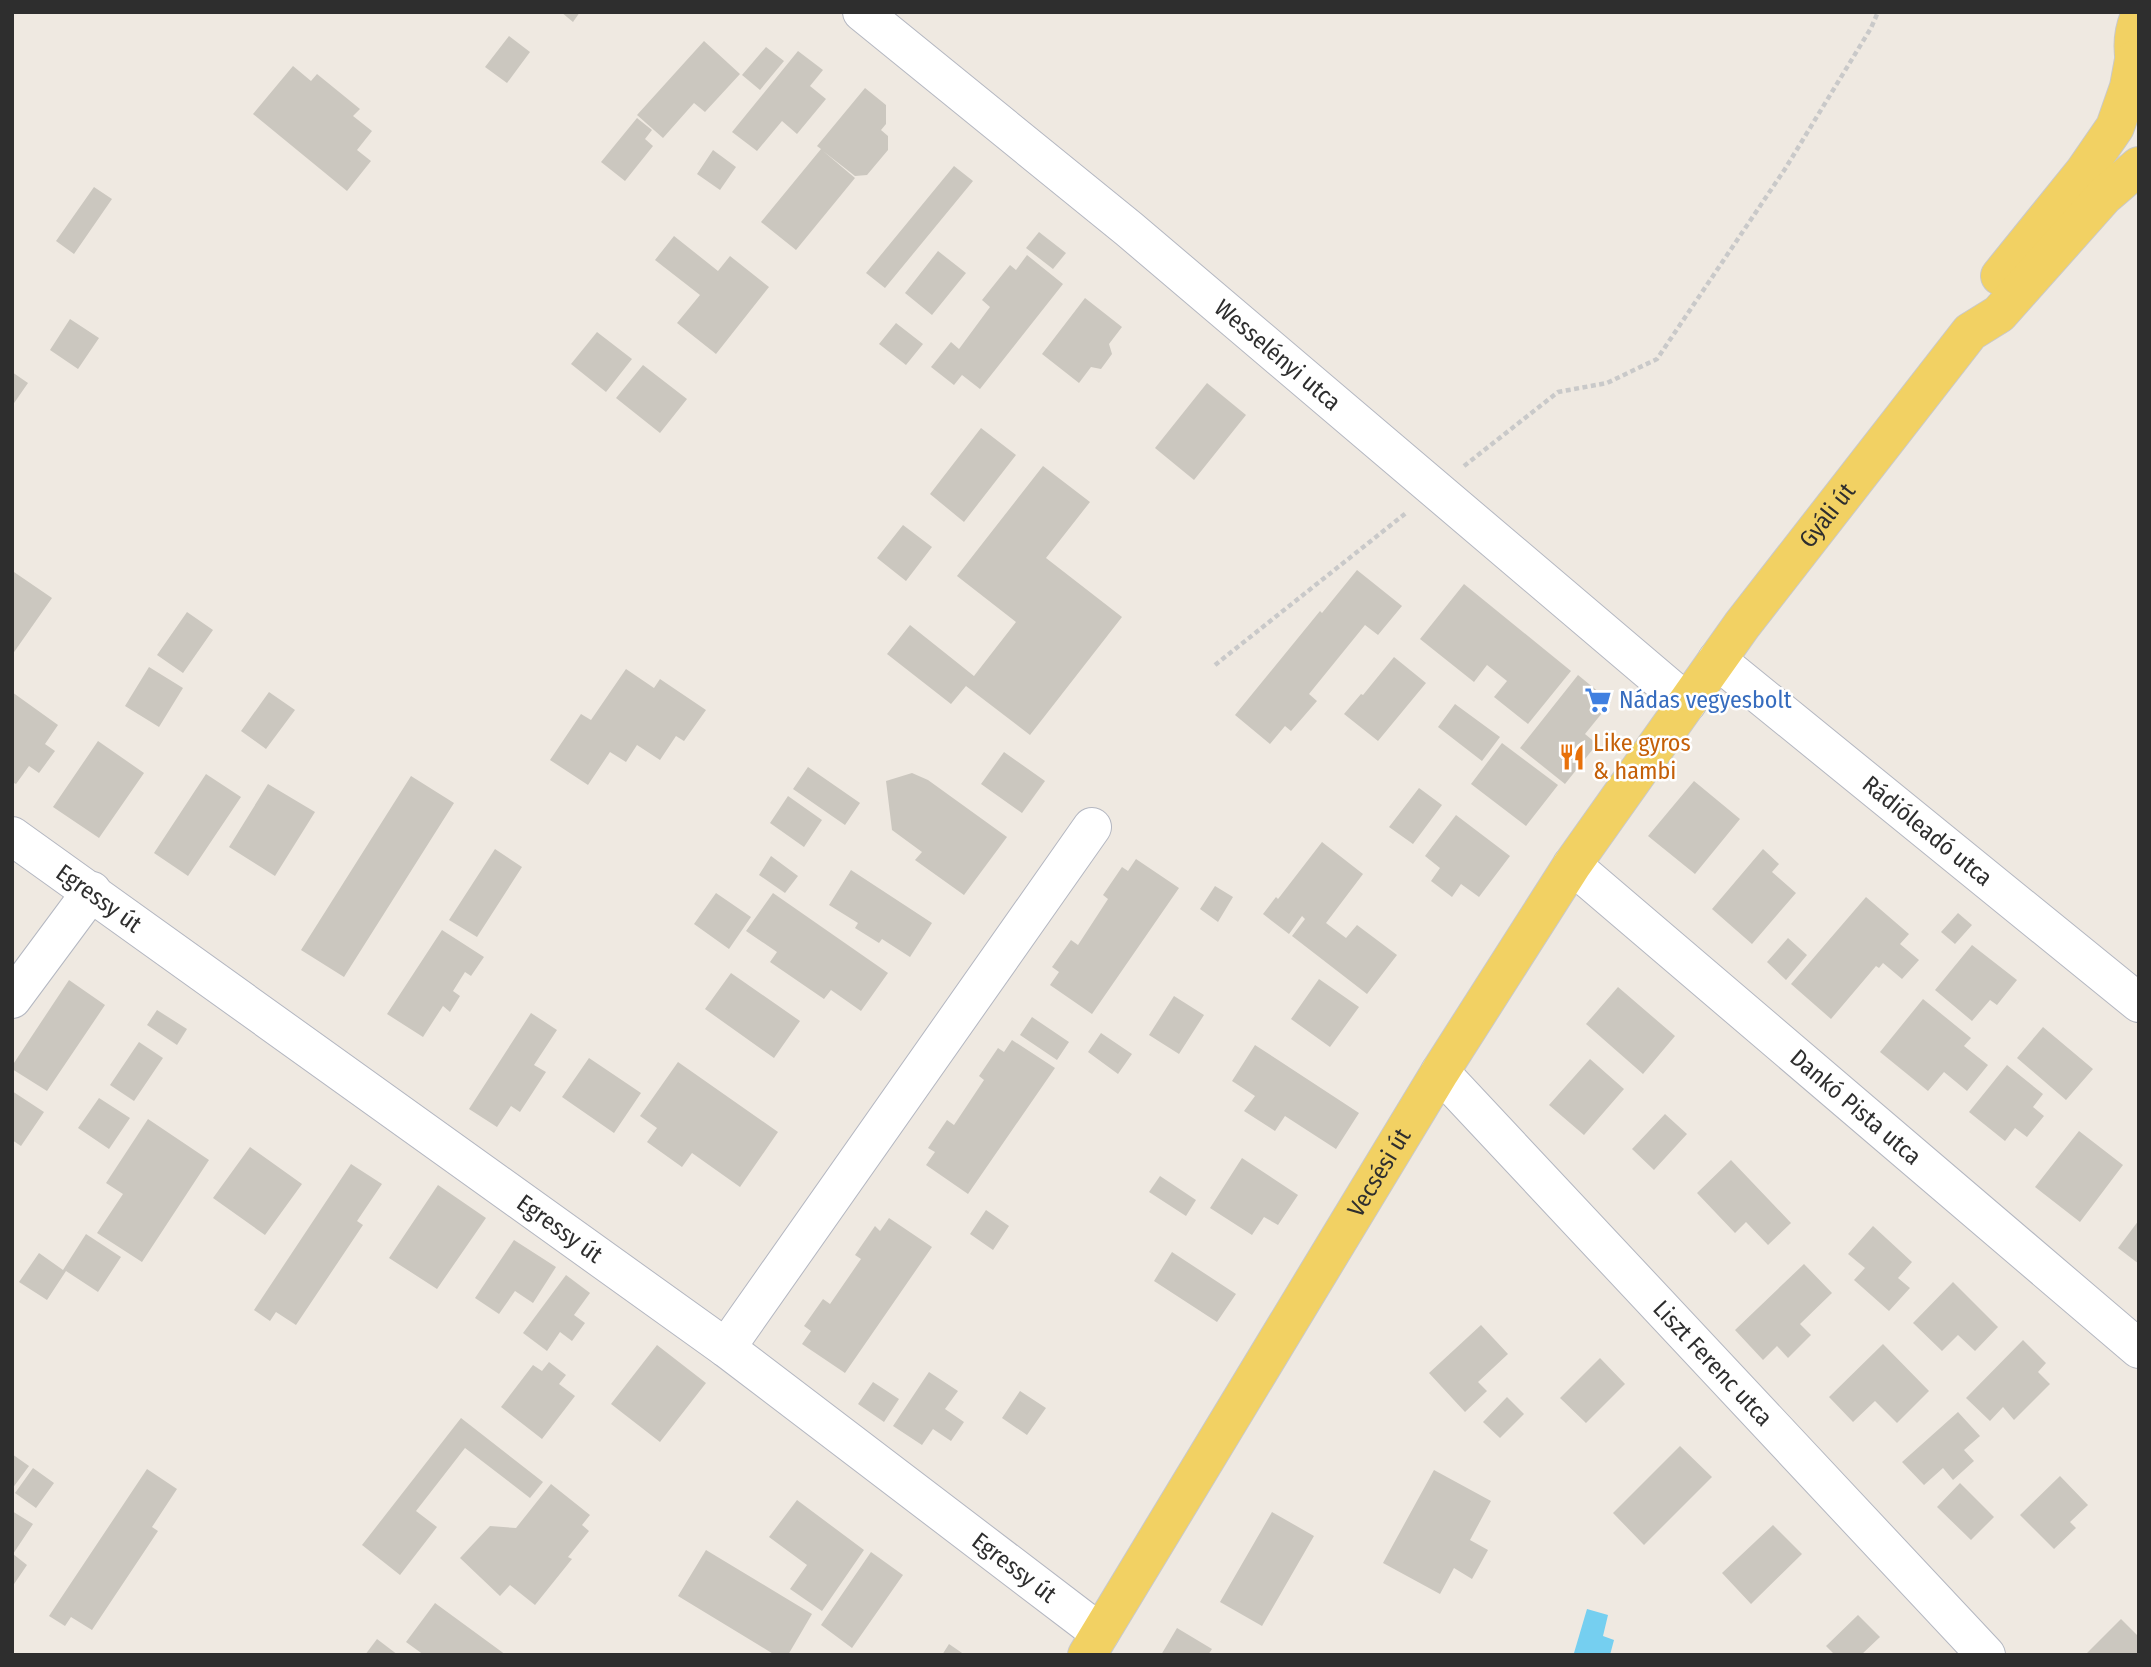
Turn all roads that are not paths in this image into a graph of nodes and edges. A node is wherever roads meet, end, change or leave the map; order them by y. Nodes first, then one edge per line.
1 (862, 12) edge
2 (2134, 39) edge
3 (2139, 166) edge
4 (1970, 332) junction
5 (1717, 660) junction
6 (1687, 703) junction
7 (1091, 827) dead end
8 (12, 836) edge
9 (1572, 865) junction
10 (92, 891) junction
11 (12, 999) edge
12 (2139, 1003) edge
13 (1440, 1072) junction
14 (726, 1348) junction
15 (2139, 1349) edge
16 (1093, 1644) edge
17 (1986, 1655) edge

1 - 6 street, Wesselényi utca
2 - 4 main road, Gyáli út
3 - 4 main road, Gyáli út
4 - 5 main road, Gyáli út
5 - 6 main road, Gyáli út
5 - 12 street, Rádióleadó utca
6 - 9 main road, Vecsési út
7 - 14 street
8 - 10 street, Egressy út
9 - 13 main road, Vecsési út
9 - 15 street, Dankó Pista utca
10 - 11 street
10 - 14 street, Egressy út
13 - 16 main road, Vecsési út
13 - 17 street, Liszt Ferenc utca
14 - 16 street, Egressy út

